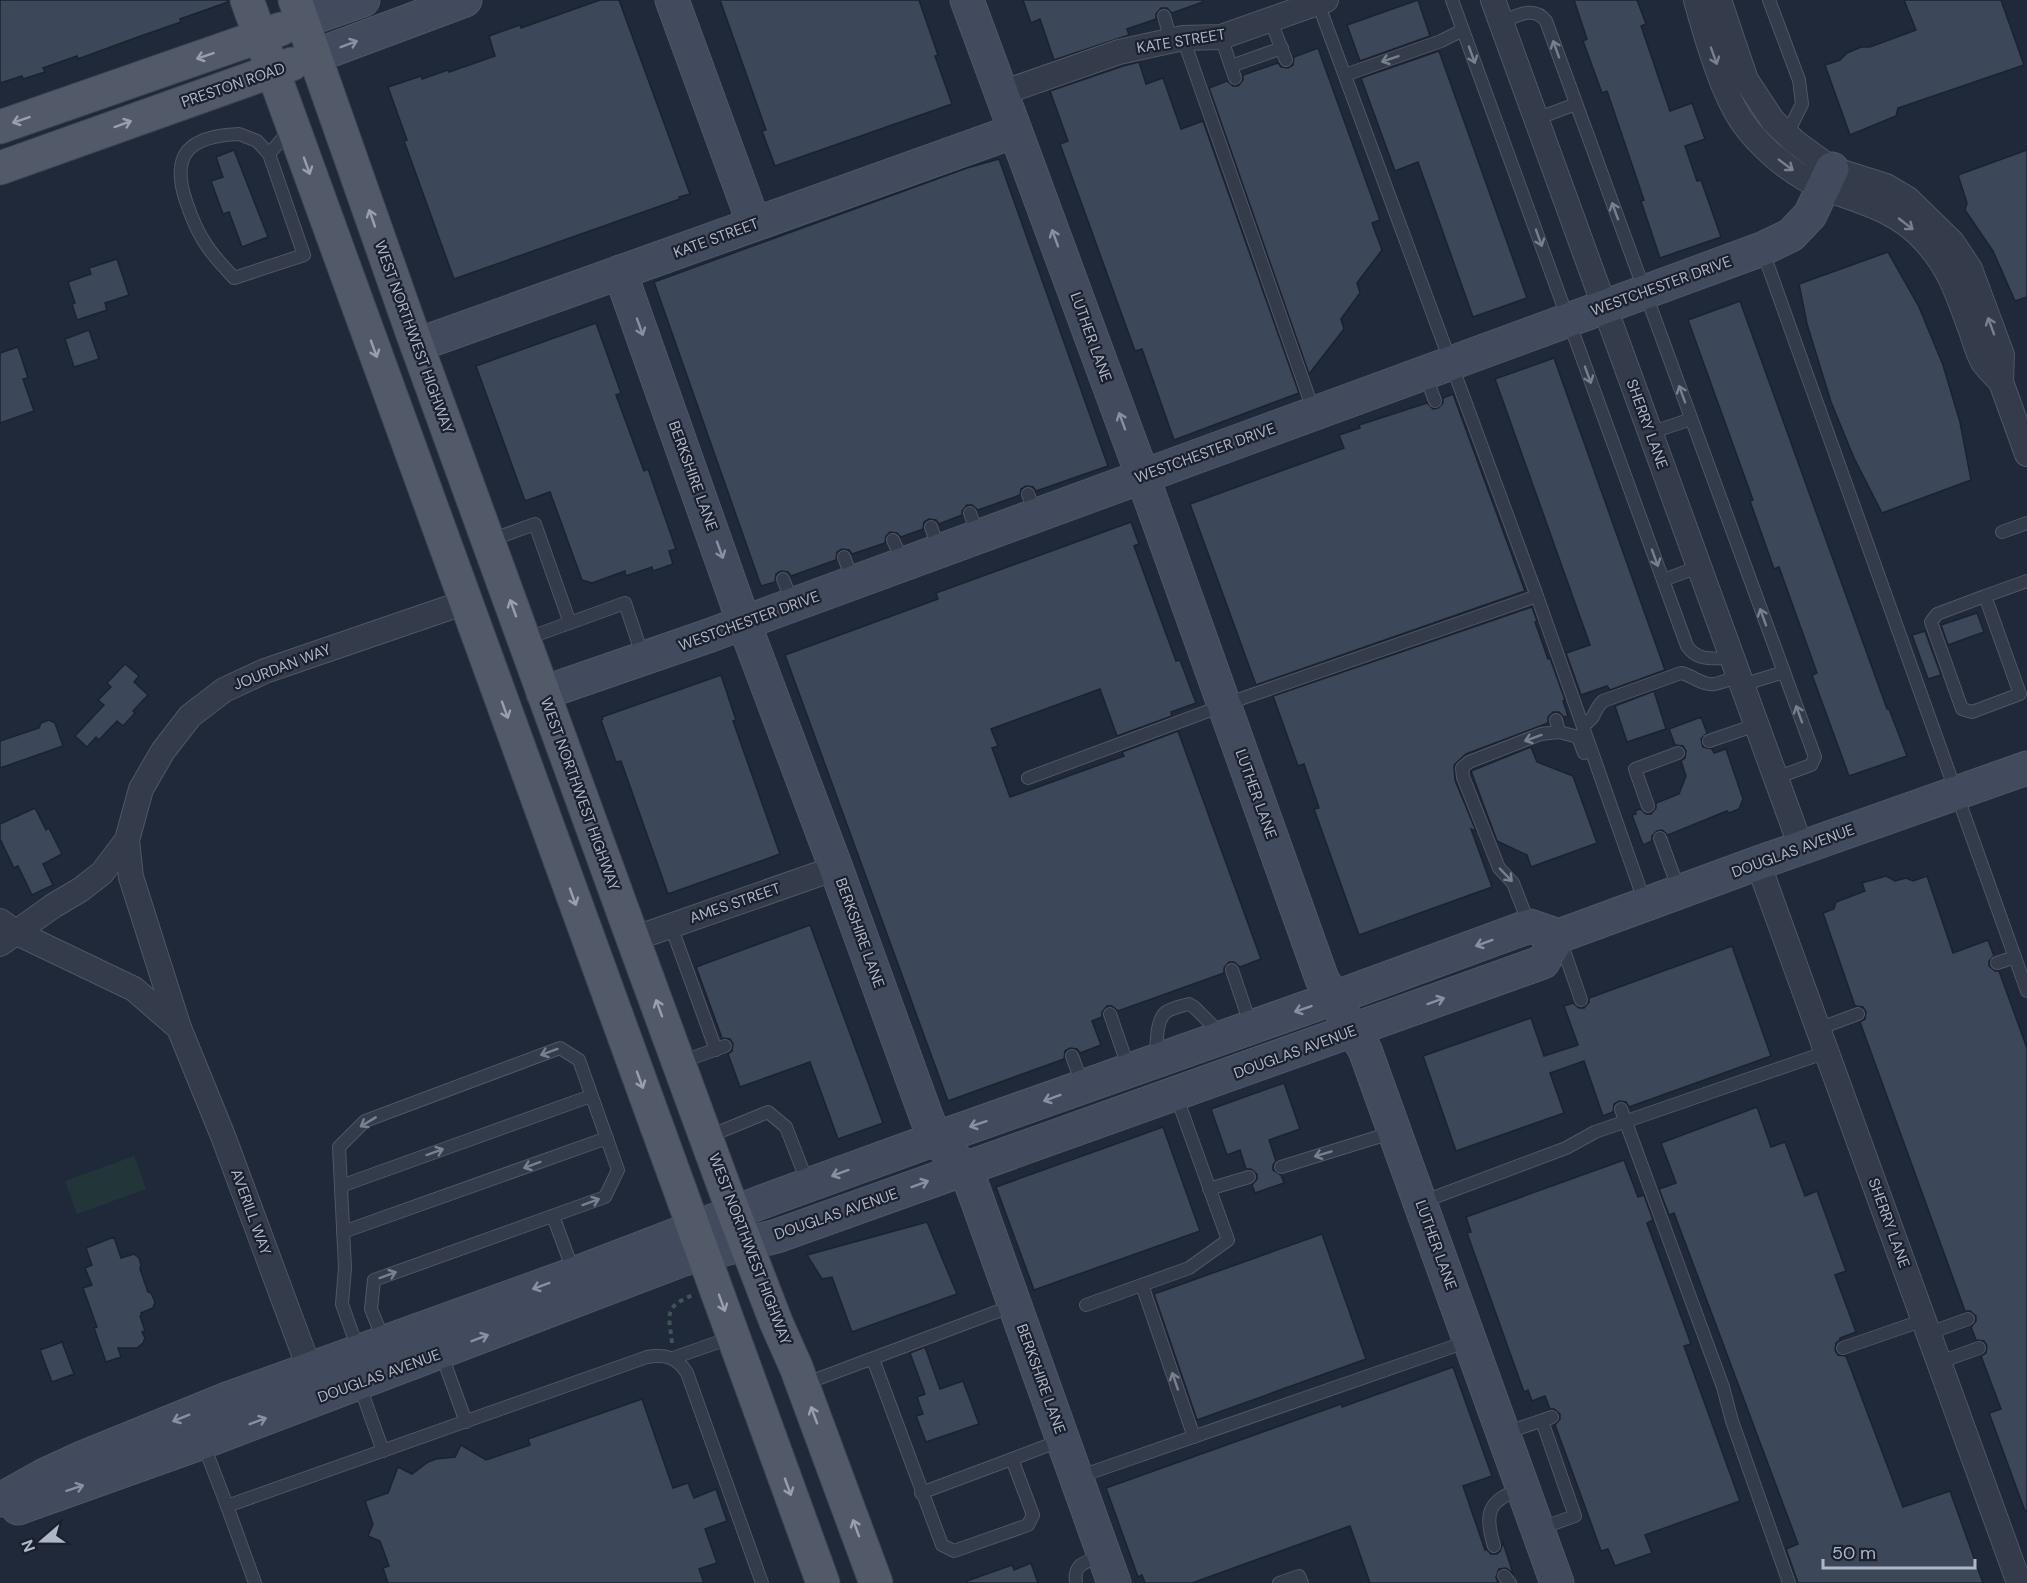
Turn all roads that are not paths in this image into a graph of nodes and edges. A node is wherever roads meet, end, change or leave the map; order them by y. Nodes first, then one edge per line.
1 (247, 0) edge
2 (363, 0) edge
3 (465, 0) edge
4 (672, 0) edge
5 (967, 0) edge
6 (1452, 0) edge
7 (1696, 0) edge
8 (1719, 0) edge
9 (1769, 0) edge
10 (1322, 1) edge
11 (424, 7) edge
12 (299, 11) edge
13 (1497, 11) edge
14 (1164, 16) dead end
15 (1270, 20) junction
16 (1463, 30) junction
17 (260, 36) junction
18 (1221, 37) junction
19 (1177, 39) junction
20 (315, 56) junction
21 (1231, 66) junction
22 (273, 71) junction
23 (1345, 75) junction
24 (1235, 78) dead end
25 (1002, 93) junction
26 (1576, 104) junction
27 (1536, 119) junction
28 (0, 127) edge
29 (293, 127) junction
30 (1780, 127) junction
31 (1015, 131) junction
32 (1754, 136) junction
33 (269, 154) junction
34 (0, 168) edge
35 (1828, 178) junction
36 (308, 215) junction
37 (771, 221) junction
38 (1762, 249) junction
39 (621, 272) junction
40 (1644, 292) junction
41 (1604, 307) junction
42 (1568, 320) junction
43 (417, 345) junction
44 (1436, 379) junction
45 (1315, 413) junction
46 (1691, 419) junction
47 (1650, 433) junction
48 (2027, 454) edge
49 (1142, 477) junction
50 (428, 500) junction
51 (2027, 523) edge
52 (2002, 532) dead end
53 (488, 541) junction
54 (1699, 567) junction
55 (1663, 580) junction
56 (2027, 580) edge
57 (1537, 596) junction
58 (1985, 596) junction
59 (466, 602) junction
60 (570, 623) junction
61 (744, 623) junction
62 (524, 639) junction
63 (644, 658) junction
64 (1784, 672) junction
65 (1737, 673) junction
66 (543, 693) junction
67 (1225, 705) junction
68 (1582, 725) junction
69 (1756, 725) junction
70 (1710, 741) dead end
71 (1678, 753) dead end
72 (2027, 768) edge
73 (1028, 778) dead end
74 (1776, 778) junction
75 (1955, 793) junction
76 (1648, 806) dead end
77 (1660, 838) dead end
78 (127, 840) junction
79 (1801, 848) junction
80 (1758, 862) junction
81 (836, 868) junction
82 (1680, 891) junction
83 (1642, 905) junction
84 (670, 926) junction
85 (1544, 931) junction
86 (5, 933) edge
87 (633, 939) junction
88 (2015, 957) junction
89 (1996, 963) dead end
90 (1232, 970) dead end
91 (2027, 991) edge
92 (1334, 998) junction
93 (1581, 1000) dead end
94 (1110, 1014) dead end
95 (1858, 1014) dead end
96 (179, 1028) junction
97 (1818, 1029) junction
98 (1354, 1031) junction
99 (1238, 1032) junction
100 (1827, 1052) junction
101 (1072, 1056) dead end
102 (679, 1063) junction
103 (1143, 1066) junction
104 (1083, 1087) junction
105 (1176, 1094) junction
106 (591, 1096) junction
107 (1142, 1106) junction
108 (1623, 1115) junction
109 (1096, 1122) junction
110 (1395, 1131) junction
111 (707, 1137) junction
112 (607, 1138) junction
113 (934, 1139) junction
114 (1281, 1167) dead end
115 (965, 1168) junction
116 (1249, 1177) dead end
117 (808, 1185) junction
118 (341, 1186) junction
119 (1209, 1189) junction
120 (1421, 1202) junction
121 (735, 1212) junction
122 (553, 1216) junction
123 (343, 1232) junction
124 (699, 1241) junction
125 (746, 1243) junction
126 (574, 1274) junction
127 (1142, 1285) junction
128 (1015, 1305) junction
129 (1086, 1305) dead end
130 (1968, 1319) dead end
131 (776, 1322) junction
132 (1926, 1327) junction
133 (735, 1336) junction
134 (1470, 1340) junction
135 (1844, 1348) dead end
136 (1978, 1348) dead end
137 (441, 1353) junction
138 (673, 1358) junction
139 (367, 1359) junction
140 (873, 1359) junction
141 (1940, 1362) junction
142 (315, 1384) junction
143 (803, 1384) junction
144 (466, 1422) junction
145 (1504, 1434) junction
146 (1194, 1437) junction
147 (1063, 1440) junction
148 (203, 1442) junction
149 (144, 1448) junction
150 (383, 1452) junction
151 (1012, 1459) junction
152 (1076, 1477) junction
153 (1523, 1487) junction
154 (921, 1493) junction
155 (0, 1500) edge
156 (227, 1506) junction
157 (0, 1514) edge
158 (1538, 1529) junction
159 (1494, 1546) dead end
160 (1109, 1569) edge
161 (255, 1583) edge
162 (762, 1583) edge
163 (823, 1583) edge
164 (876, 1583) edge
165 (1076, 1583) edge
166 (1279, 1583) edge
167 (1302, 1583) edge
168 (1557, 1583) edge
169 (1789, 1583) edge
170 (2019, 1583) edge

1 - 17 main road
2 - 12 street
3 - 11 street, PRESTON ROAD
4 - 37 street
5 - 25 street, LUTHER LANE
6 - 16 lane
7 -> 32 street
8 - 30 street
9 - 30 lane
10 - 15 street, KATE STREET
10 - 23 lane
20 -> 11 street, PRESTON ROAD
12 - 17 main road
12 - 20 main road, WEST NORTHWEST HIGHWAY
26 -> 13 lane
13 - 27 street, SHERRY LANE
14 - 19 lane
15 - 18 street, KATE STREET
15 - 21 lane
16 -> 23 lane
16 -> 42 lane
17 - 22 main road
17 -> 28 main road
18 - 19 street, KATE STREET
18 - 21 lane
19 - 25 street, KATE STREET
19 - 45 lane
20 - 22 main road, PRESTON ROAD
43 -> 20 main road, WEST NORTHWEST HIGHWAY
21 - 24 lane
22 - 29 main road
34 -> 22 main road, PRESTON ROAD
23 - 44 lane
25 - 31 street, LUTHER LANE
26 - 27 lane
40 -> 26 lane
27 - 41 street, SHERRY LANE
29 - 33 lane
29 -> 36 main road
30 - 32 street
30 - 35 street
31 - 37 street, KATE STREET
49 -> 31 street, LUTHER LANE
32 -> 35 street
33 - 36 lane
33 - 36 lane
35 - 38 street, WESTCHESTER DRIVE
35 - 48 street
36 -> 50 main road
37 - 39 street, KATE STREET
38 - 40 street, WESTCHESTER DRIVE
38 - 75 lane
39 - 43 street, KATE STREET
39 -> 61 street, BERKSHIRE LANE
40 - 41 street, WESTCHESTER DRIVE
46 -> 40 lane
41 - 42 street, WESTCHESTER DRIVE
41 - 47 street, SHERRY LANE
42 - 44 street, WESTCHESTER DRIVE
42 -> 55 lane
43 - 53 main road, WEST NORTHWEST HIGHWAY
44 - 45 street, WESTCHESTER DRIVE
44 - 57 lane
45 - 49 street, WESTCHESTER DRIVE
46 - 47 lane
64 -> 46 lane
47 - 54 street, SHERRY LANE
49 - 61 street, WESTCHESTER DRIVE
49 - 67 street, LUTHER LANE
50 - 59 main road
50 - 66 main road
51 - 52 lane
53 - 60 lane
62 -> 53 main road, WEST NORTHWEST HIGHWAY
54 - 55 lane
54 - 65 street, SHERRY LANE
55 - 65 lane
56 - 58 lane
57 - 67 lane
57 - 68 lane
58 - 58 lane
59 - 78 street, JOURDAN WAY
59 -> 124 main road
60 - 62 lane
60 - 63 lane
61 - 63 street, WESTCHESTER DRIVE
61 - 81 street, BERKSHIRE LANE
62 - 66 main road, WEST NORTHWEST HIGHWAY
63 - 66 street, WESTCHESTER DRIVE
64 - 65 lane
74 -> 64 lane
65 - 68 lane
65 - 69 street, SHERRY LANE
66 - 87 main road, WEST NORTHWEST HIGHWAY
67 - 73 lane
67 - 92 street, LUTHER LANE
68 - 83 lane
69 - 70 lane
69 - 74 street, SHERRY LANE
71 - 76 lane
72 - 75 street, DOUGLAS AVENUE
74 - 79 street, SHERRY LANE
75 - 79 street, DOUGLAS AVENUE
75 - 88 lane
77 - 82 lane
78 - 86 street, JOURDAN WAY
78 - 96 street, AVERILL WAY
79 - 80 street, DOUGLAS AVENUE
80 - 82 street, DOUGLAS AVENUE
80 - 97 street, SHERRY LANE
81 - 84 street, AMES STREET
81 - 113 street, BERKSHIRE LANE
82 - 83 street, DOUGLAS AVENUE
83 - 85 street, DOUGLAS AVENUE
83 -> 85 lane
84 - 87 street, AMES STREET
84 - 102 lane
85 -> 92 street, DOUGLAS AVENUE
85 - 93 lane
98 -> 85 street, DOUGLAS AVENUE
86 - 96 street, AVERILL WAY
102 -> 87 main road, WEST NORTHWEST HIGHWAY
88 - 89 lane
88 - 91 lane
90 - 99 lane
92 - 98 street, LUTHER LANE
92 -> 99 street, DOUGLAS AVENUE
94 - 103 lane
95 - 97 lane
96 - 142 street, AVERILL WAY
97 - 100 street, SHERRY LANE
98 - 105 street, DOUGLAS AVENUE
98 - 110 street, LUTHER LANE
99 - 103 street, DOUGLAS AVENUE
99 - 103 lane
100 - 108 lane
100 - 132 street, SHERRY LANE
101 - 104 lane
102 - 111 main road, WEST NORTHWEST HIGHWAY
103 - 104 street, DOUGLAS AVENUE
103 - 107 street
104 - 109 street
104 -> 113 street, DOUGLAS AVENUE
105 - 107 street, DOUGLAS AVENUE
105 - 119 lane
106 - 112 lane
118 -> 106 lane
106 -> 118 lane
107 - 109 street, DOUGLAS AVENUE
108 - 120 lane
108 - 169 lane
109 - 115 street, DOUGLAS AVENUE
110 -> 114 lane
110 - 120 street, LUTHER LANE
111 - 117 lane
111 - 121 main road, WEST NORTHWEST HIGHWAY
122 -> 112 lane
112 -> 123 lane
113 - 115 street, BERKSHIRE LANE
113 -> 117 street, DOUGLAS AVENUE
125 -> 115 street, DOUGLAS AVENUE
115 - 128 street, BERKSHIRE LANE
116 - 119 lane
117 - 121 street, DOUGLAS AVENUE
118 - 123 lane
119 - 127 lane
120 - 134 street, LUTHER LANE
121 - 124 street, DOUGLAS AVENUE
121 - 125 main road, WEST NORTHWEST HIGHWAY
122 - 126 lane
139 -> 122 lane
123 - 139 lane
124 - 125 street, DOUGLAS AVENUE
124 - 126 street, DOUGLAS AVENUE
124 -> 133 main road
137 -> 124 street, DOUGLAS AVENUE
125 - 131 main road, WEST NORTHWEST HIGHWAY
126 -> 139 street, DOUGLAS AVENUE
127 - 129 lane
146 -> 127 lane
128 - 140 lane
128 - 147 street, BERKSHIRE LANE
130 - 132 lane
131 - 133 main road
131 - 143 main road, WEST NORTHWEST HIGHWAY
132 - 135 lane
132 - 141 street, SHERRY LANE
133 - 138 lane
133 -> 163 main road
134 - 145 street, LUTHER LANE
134 - 146 lane
136 - 141 lane
137 - 139 street, DOUGLAS AVENUE
137 - 144 lane
138 - 144 lane
138 - 162 lane
139 - 142 street, DOUGLAS AVENUE
139 - 150 lane
140 - 143 lane
140 - 154 lane
141 - 170 street, SHERRY LANE
148 -> 142 street, DOUGLAS AVENUE
142 -> 149 street, DOUGLAS AVENUE
164 -> 143 main road, WEST NORTHWEST HIGHWAY
144 - 150 lane
145 - 153 street, LUTHER LANE
145 - 158 lane
146 - 152 lane
147 - 151 lane
147 - 152 street, BERKSHIRE LANE
148 - 149 street, DOUGLAS AVENUE
148 - 156 lane
149 - 155 street, DOUGLAS AVENUE
157 -> 149 street, DOUGLAS AVENUE
150 - 156 lane
151 - 154 lane
151 - 154 lane
152 - 160 street, BERKSHIRE LANE
153 - 158 street, LUTHER LANE
153 - 159 lane
156 - 161 lane
158 - 168 street, LUTHER LANE
160 - 165 lane
166 - 167 lane

